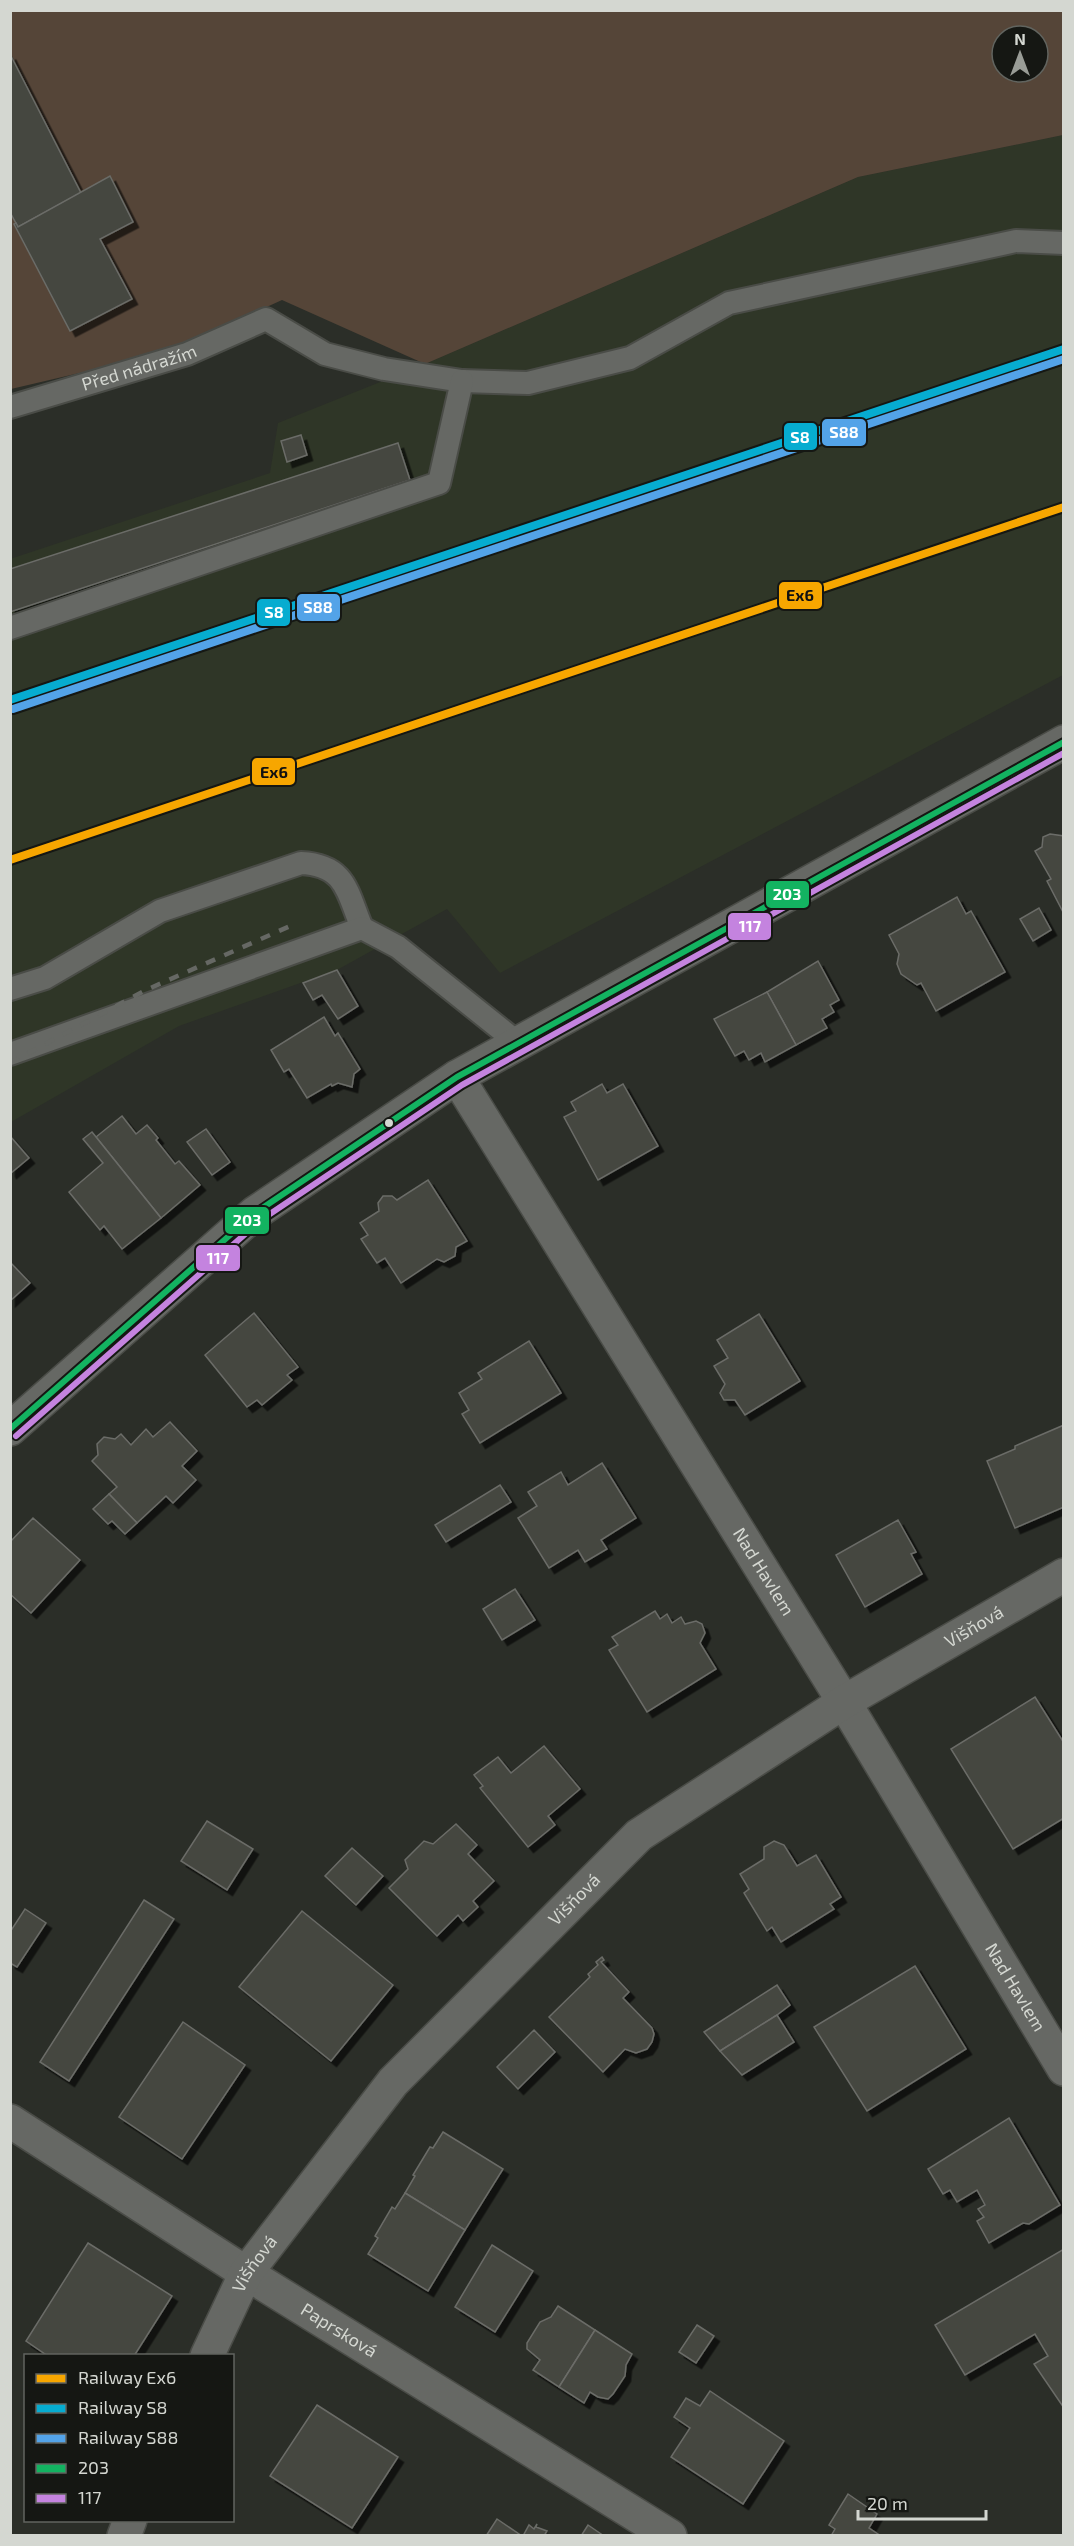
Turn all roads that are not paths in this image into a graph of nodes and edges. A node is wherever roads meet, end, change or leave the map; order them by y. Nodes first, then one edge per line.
1 (1064, 243) edge
2 (462, 381) junction
3 (10, 407) edge
4 (10, 628) edge
5 (1064, 742) edge
6 (362, 928) junction
7 (10, 989) edge
8 (518, 1043) junction
9 (10, 1054) edge
10 (457, 1077) junction
11 (10, 1429) edge
12 (1064, 1575) edge
13 (844, 1702) junction
14 (1064, 2069) edge
15 (10, 2121) edge
16 (246, 2273) junction
17 (207, 2354) edge
18 (670, 2535) edge

1 - 2 lane
2 - 3 lane, Před nádražím
2 - 4 lane
5 - 8 street
6 - 7 lane
6 - 8 lane
6 - 9 lane
8 - 10 street
10 - 11 street
10 - 13 street, Nad Havlem
12 - 13 street, Višňová
13 - 14 street, Nad Havlem
13 - 16 street, Višňová
15 - 16 street, Paprsková
16 - 17 street, Višňová
16 - 18 street, Paprsková

